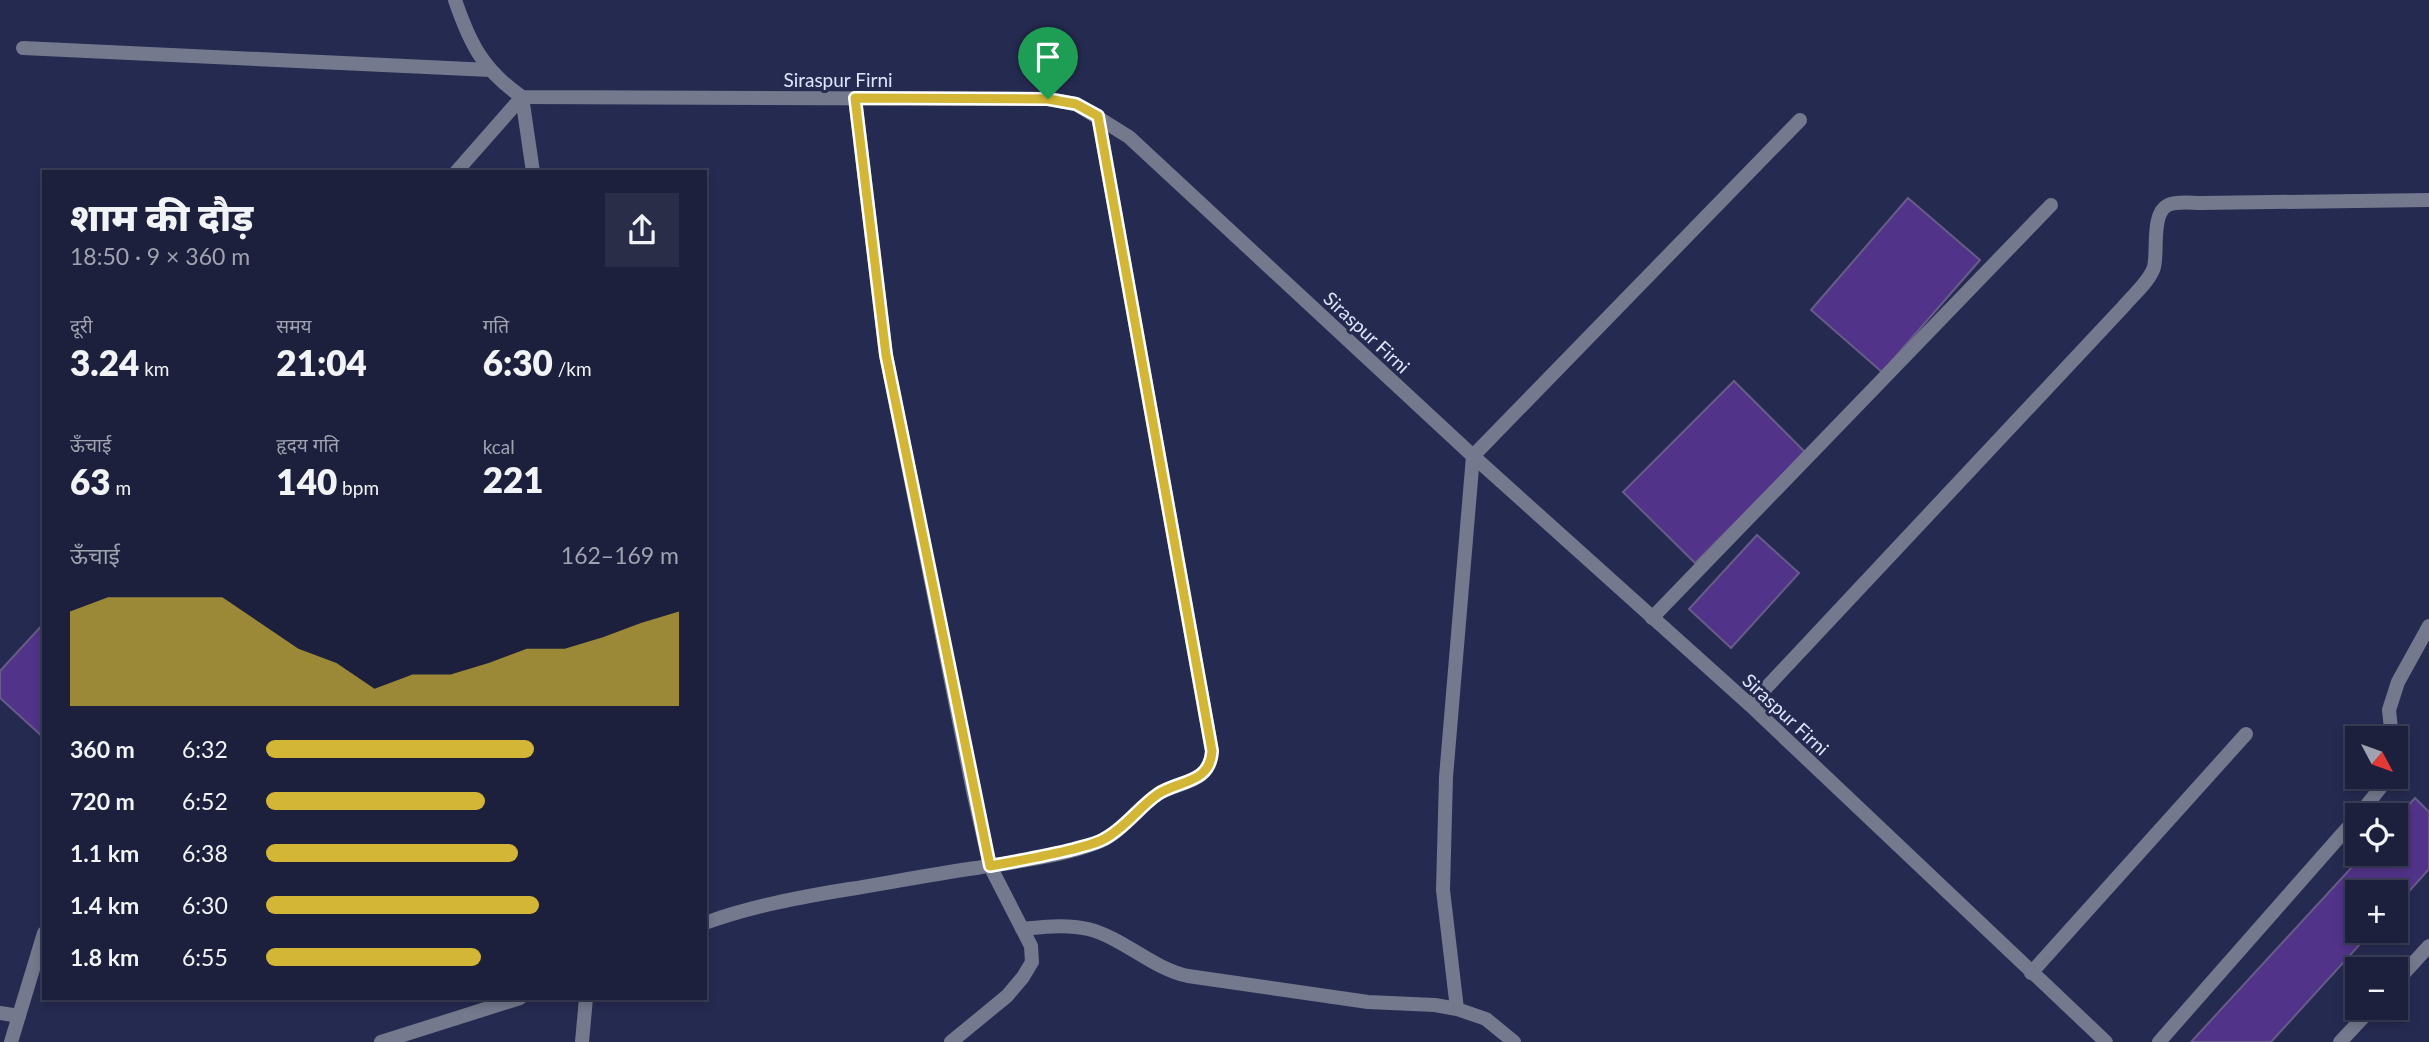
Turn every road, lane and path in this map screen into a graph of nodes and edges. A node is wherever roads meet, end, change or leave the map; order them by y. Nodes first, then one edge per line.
1 (455, 0) edge
2 (23, 48) dead end
3 (490, 70) junction
4 (522, 97) junction
5 (855, 98) junction
6 (1098, 116) junction
7 (1800, 120) dead end
8 (458, 170) edge
9 (533, 170) edge
10 (2429, 200) edge
11 (2051, 205) dead end
12 (1473, 456) junction
13 (1652, 618) junction
14 (2429, 626) edge
15 (1750, 705) junction
16 (2391, 726) edge
17 (2246, 734) dead end
18 (2379, 789) edge
19 (2368, 803) edge
20 (2345, 831) edge
21 (990, 866) junction
22 (707, 922) edge
23 (1022, 929) junction
24 (42, 940) edge
25 (2429, 946) edge
26 (2408, 969) edge
27 (2031, 973) junction
28 (514, 1000) edge
29 (586, 1000) edge
30 (1457, 1009) junction
31 (0, 1013) edge
32 (19, 1016) junction
33 (2361, 1020) edge
34 (11, 1042) edge
35 (381, 1042) edge
36 (582, 1042) edge
37 (951, 1042) edge
38 (1514, 1042) edge
39 (2106, 1042) edge
40 (2159, 1042) edge
41 (2340, 1042) edge

1 - 3 street
2 - 3 street
3 - 4 street
4 - 5 street, Siraspur Firni
4 - 8 street
4 - 9 street
5 - 6 street, Siraspur Firni
5 - 21 street
6 - 12 street, Siraspur Firni
6 - 21 street
7 - 12 street
10 - 15 street
11 - 13 street
12 - 13 street, Siraspur Firni
12 - 30 street
13 - 15 street, Siraspur Firni
14 - 16 street
15 - 27 street, Siraspur Firni
17 - 27 street
18 - 19 street
20 - 40 street
21 - 22 street
21 - 23 street
23 - 30 street
23 - 37 street
24 - 32 street
25 - 26 street
27 - 39 street, Siraspur Firni
28 - 35 street
29 - 36 street
30 - 38 street
31 - 32 street
32 - 34 street
33 - 41 street

